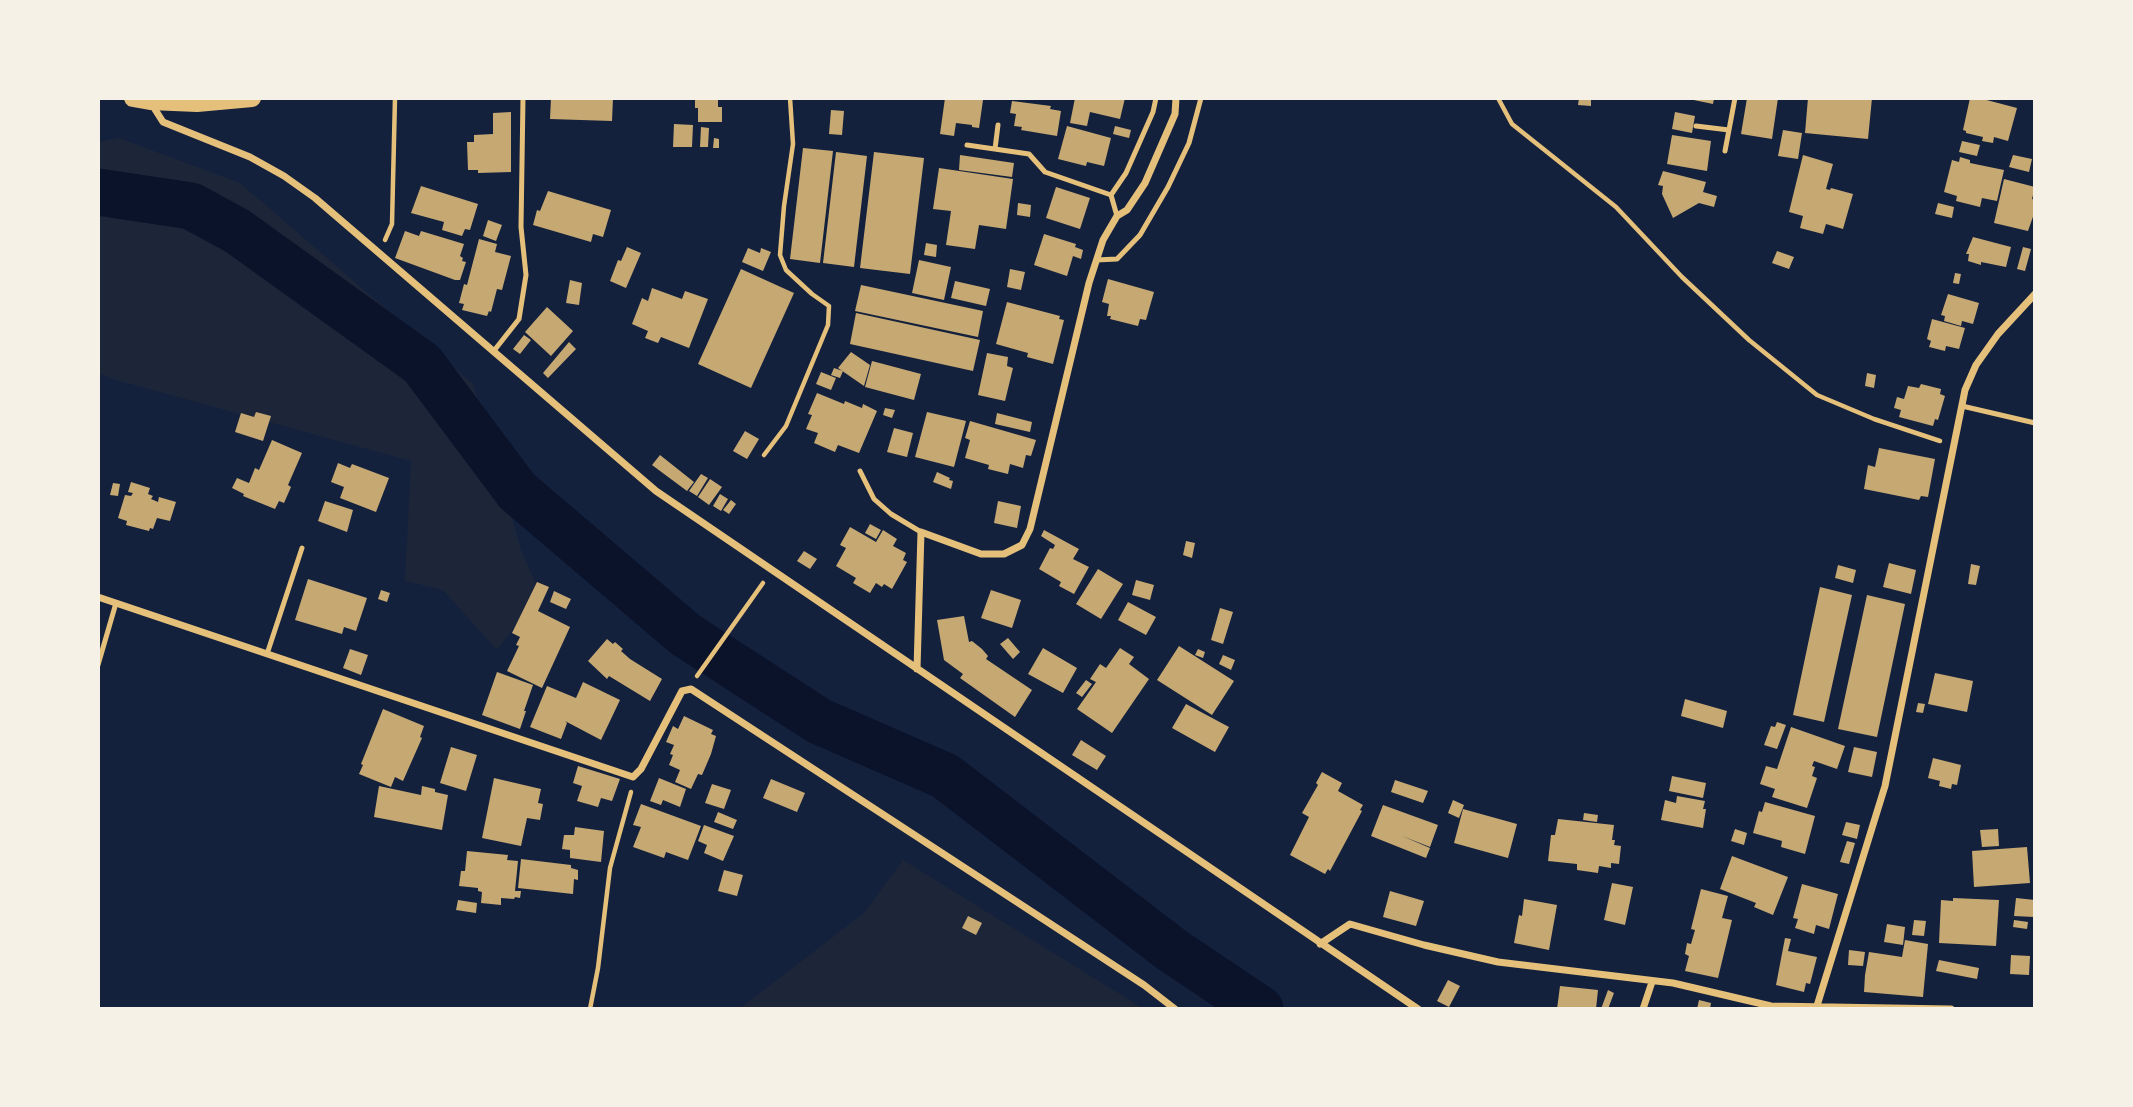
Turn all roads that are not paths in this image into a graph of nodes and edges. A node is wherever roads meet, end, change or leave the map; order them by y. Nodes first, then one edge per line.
1 (252, 98) edge
2 (523, 98) edge
3 (1156, 98) edge
4 (1176, 98) edge
5 (1201, 98) edge
6 (1735, 98) edge
7 (141, 99) edge
8 (998, 125) dead end
9 (1696, 126) dead end
10 (1729, 130) junction
11 (967, 145) dead end
12 (995, 149) junction
13 (1725, 151) dead end
14 (1111, 195) junction
15 (1117, 216) junction
16 (1097, 260) junction
17 (2035, 294) edge
18 (493, 352) junction
19 (1962, 406) junction
20 (2035, 422) edge
21 (860, 471) dead end
22 (920, 532) junction
23 (302, 548) dead end
24 (98, 597) edge
25 (116, 603) junction
26 (267, 654) junction
27 (98, 665) edge
28 (917, 669) junction
29 (1320, 944) junction
30 (1652, 982) junction
31 (1816, 1007) edge
32 (1175, 1009) edge
33 (1418, 1009) edge
34 (1643, 1009) edge
35 (1951, 1009) edge

1 - 7 main road
2 - 18 lane
3 - 14 lane
4 - 15 street
5 - 16 lane
6 - 10 lane
7 - 18 street
8 - 12 lane
9 - 10 lane
10 - 13 lane
11 - 12 lane
12 - 14 lane
14 - 15 lane
15 - 16 street
16 - 22 street
17 - 19 street
18 - 28 street
19 - 20 lane
19 - 31 street
21 - 22 lane
22 - 28 street
23 - 26 lane
24 - 25 street
25 - 26 street
25 - 27 lane
26 - 32 street
28 - 29 street
29 - 30 street
29 - 33 street
30 - 31 street
30 - 34 street
31 - 35 street

